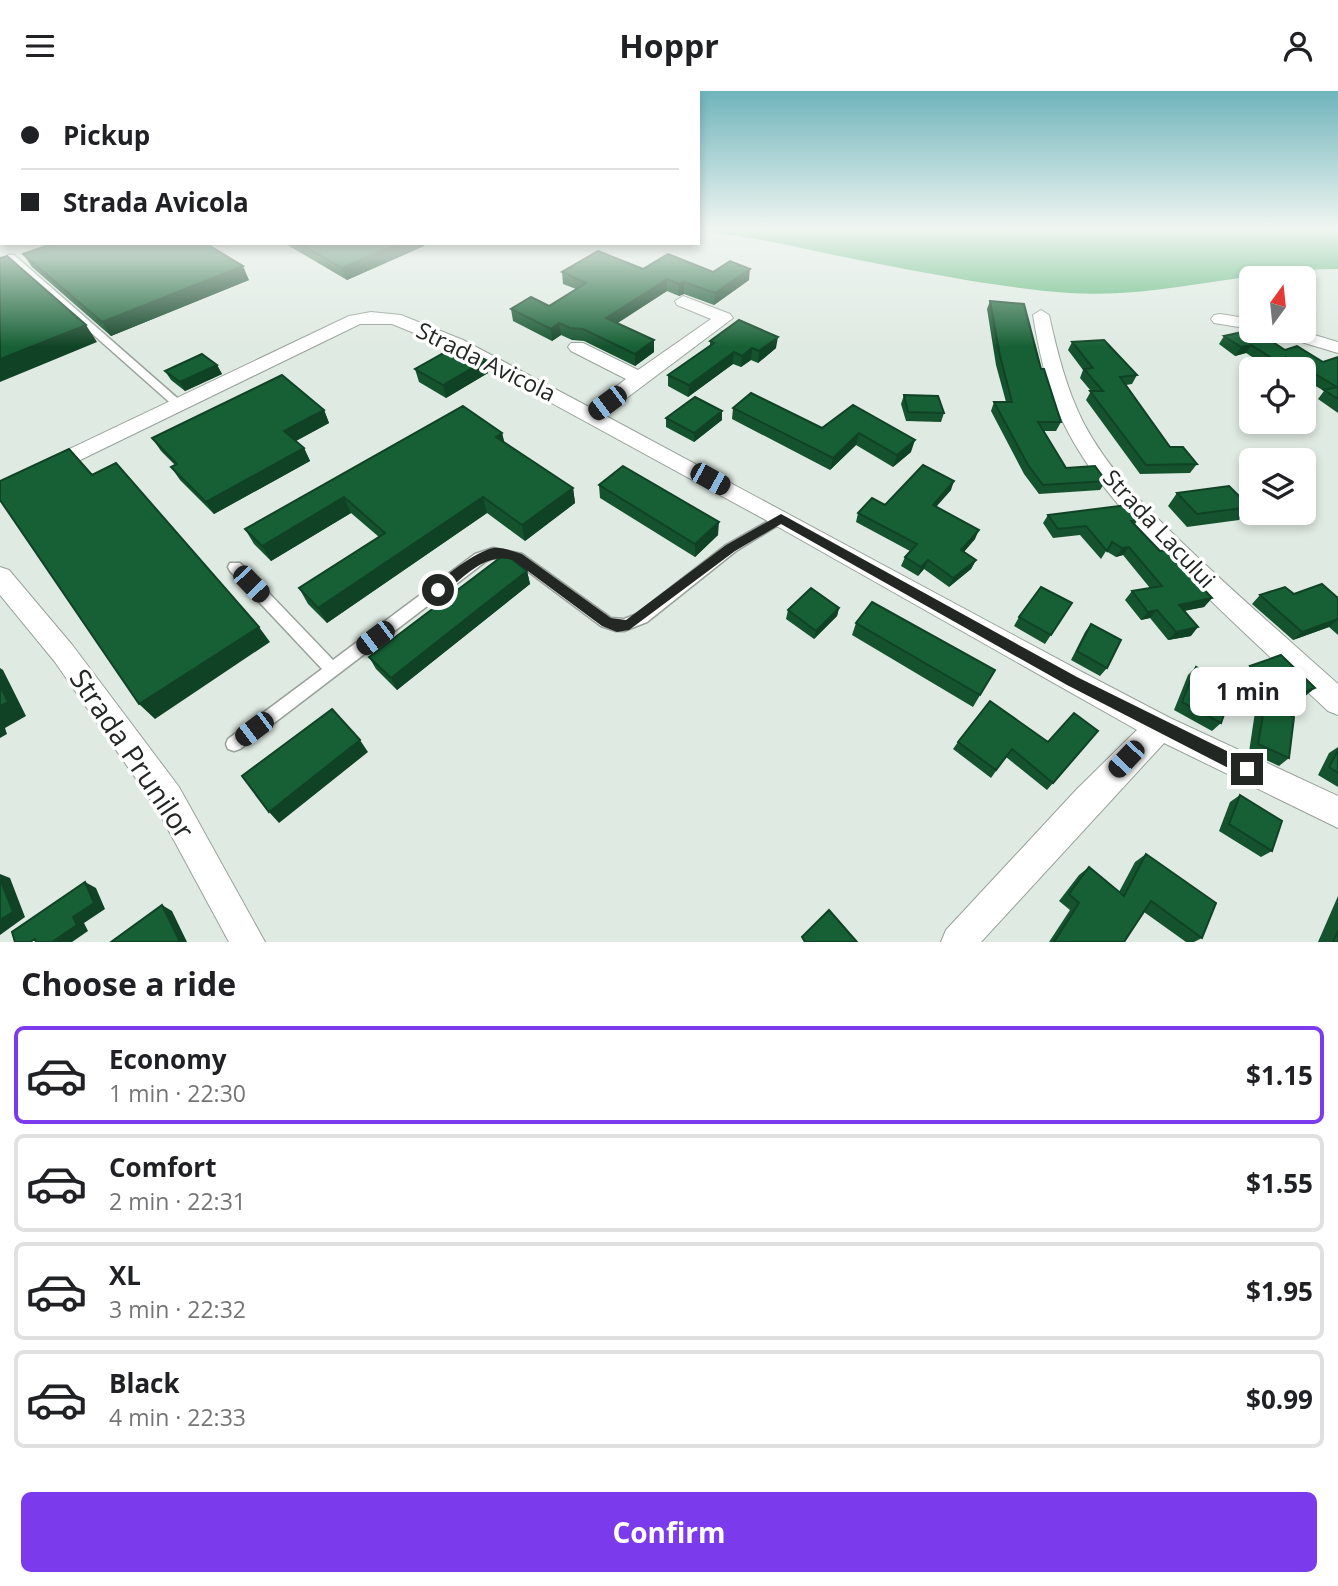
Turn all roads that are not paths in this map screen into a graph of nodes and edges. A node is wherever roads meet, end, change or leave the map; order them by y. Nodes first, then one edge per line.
1 (23, 268) edge
2 (683, 301) dead end
3 (1041, 315) dead end
4 (1220, 319) dead end
5 (1239, 322) edge
6 (1316, 341) edge
7 (578, 348) dead end
8 (1338, 348) edge
9 (639, 379) junction
10 (180, 406) junction
11 (591, 415) junction
12 (0, 491) edge
13 (781, 518) junction
14 (235, 567) dead end
15 (0, 577) edge
16 (333, 670) junction
17 (1338, 702) edge
18 (1160, 727) junction
19 (234, 744) dead end
20 (1338, 812) edge
21 (248, 942) edge
22 (958, 942) edge

1 - 10 lane
2 - 9 street
3 - 17 street, Strada Lacului
4 - 5 street
6 - 8 street
7 - 9 street
9 - 11 street
10 - 11 street, Strada Avicola
10 - 12 street
11 - 13 street, Strada Avicola
13 - 16 lane
13 - 18 street, Strada Avicola
14 - 16 lane
15 - 21 street, Strada Prunilor
16 - 19 lane
18 - 20 street, Strada Avicola
18 - 22 street

